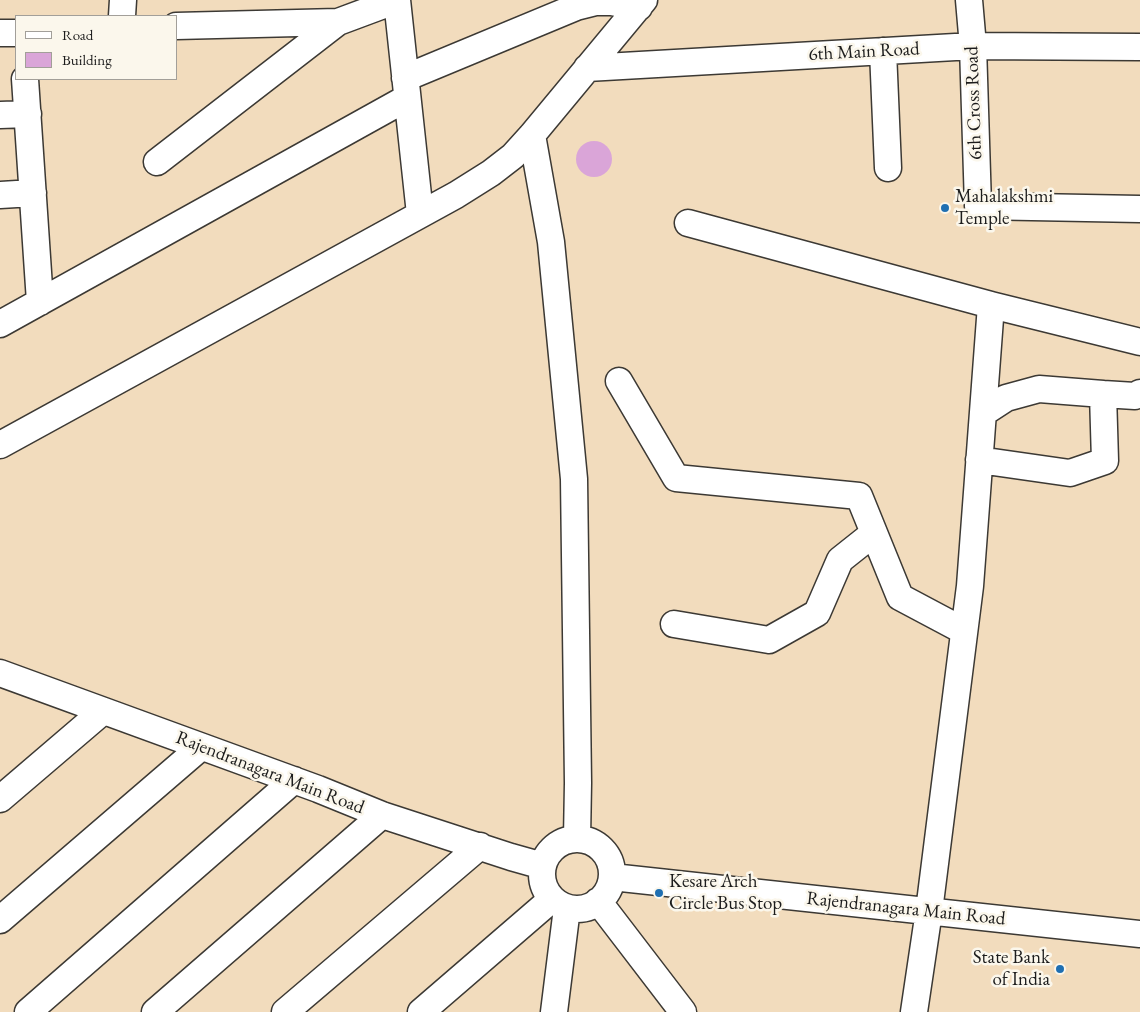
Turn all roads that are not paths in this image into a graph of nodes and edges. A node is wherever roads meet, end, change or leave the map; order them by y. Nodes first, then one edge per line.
1 (123, 0) edge
2 (397, 0) edge
3 (969, 0) edge
4 (642, 4) edge
5 (270, 12) edge
6 (122, 15) edge
7 (338, 22) junction
8 (178, 26) edge
9 (15, 33) edge
10 (0, 34) edge
11 (973, 46) junction
12 (1140, 47) edge
13 (883, 51) junction
14 (588, 68) junction
15 (25, 80) edge
16 (406, 88) junction
17 (28, 114) junction
18 (0, 116) edge
19 (532, 135) junction
20 (157, 162) dead end
21 (888, 168) dead end
22 (33, 193) junction
23 (0, 196) edge
24 (1140, 210) edge
25 (420, 214) junction
26 (688, 224) dead end
27 (40, 302) junction
28 (991, 305) junction
29 (0, 324) edge
30 (1140, 342) edge
31 (619, 381) dead end
32 (1140, 393) edge
33 (1103, 394) junction
34 (983, 413) junction
35 (0, 445) edge
36 (979, 460) junction
37 (874, 533) junction
38 (674, 624) dead end
39 (964, 631) junction
40 (0, 673) edge
41 (103, 711) junction
42 (201, 747) junction
43 (294, 780) junction
44 (0, 798) edge
45 (382, 815) junction
46 (577, 839) junction
47 (480, 846) junction
48 (542, 866) junction
49 (612, 877) junction
50 (598, 901) junction
51 (559, 903) junction
52 (929, 912) junction
53 (0, 920) edge
54 (1140, 934) edge
55 (28, 1012) edge
56 (155, 1012) edge
57 (284, 1012) edge
58 (421, 1012) edge
59 (554, 1012) edge
60 (684, 1012) edge
61 (914, 1012) edge

1 - 6 street
2 - 7 street
2 - 16 street
3 - 11 street, 6th Cross Road
4 - 14 street
4 - 16 street
5 - 7 street
5 - 8 street
7 - 20 street
9 - 10 street
11 - 12 street, 6th Main Road
11 - 13 street, 6th Main Road
11 - 24 street, 6th Cross Road
13 - 14 street, 6th Main Road
13 - 21 street
14 - 19 street
15 - 17 street
16 - 25 street
16 - 27 street
17 - 18 street
17 - 22 street
19 - 25 street
19 - 46 street
22 - 23 street
22 - 27 street
25 - 35 street
26 - 28 street
27 - 29 street
28 - 30 street
28 - 34 street
31 - 37 street
32 - 33 street
33 - 34 street
33 - 36 street
34 - 36 street
36 - 39 street
37 - 38 street
37 - 39 street
39 - 52 street
40 - 41 street, Rajendranagara Main Road
41 - 42 street, Rajendranagara Main Road
41 - 44 street
42 - 43 street, Rajendranagara Main Road
42 - 53 street
43 - 45 street, Rajendranagara Main Road
43 - 55 street
45 - 47 street, Rajendranagara Main Road
45 - 56 street
46 - 48 street
46 - 49 street
47 - 48 street, Rajendranagara Main Road
47 - 57 street
48 - 51 street
49 - 50 street
49 - 52 street, Rajendranagara Main Road
50 - 51 street
50 - 60 street
51 - 58 street
51 - 59 street
52 - 54 street, Rajendranagara Main Road
52 - 61 street

